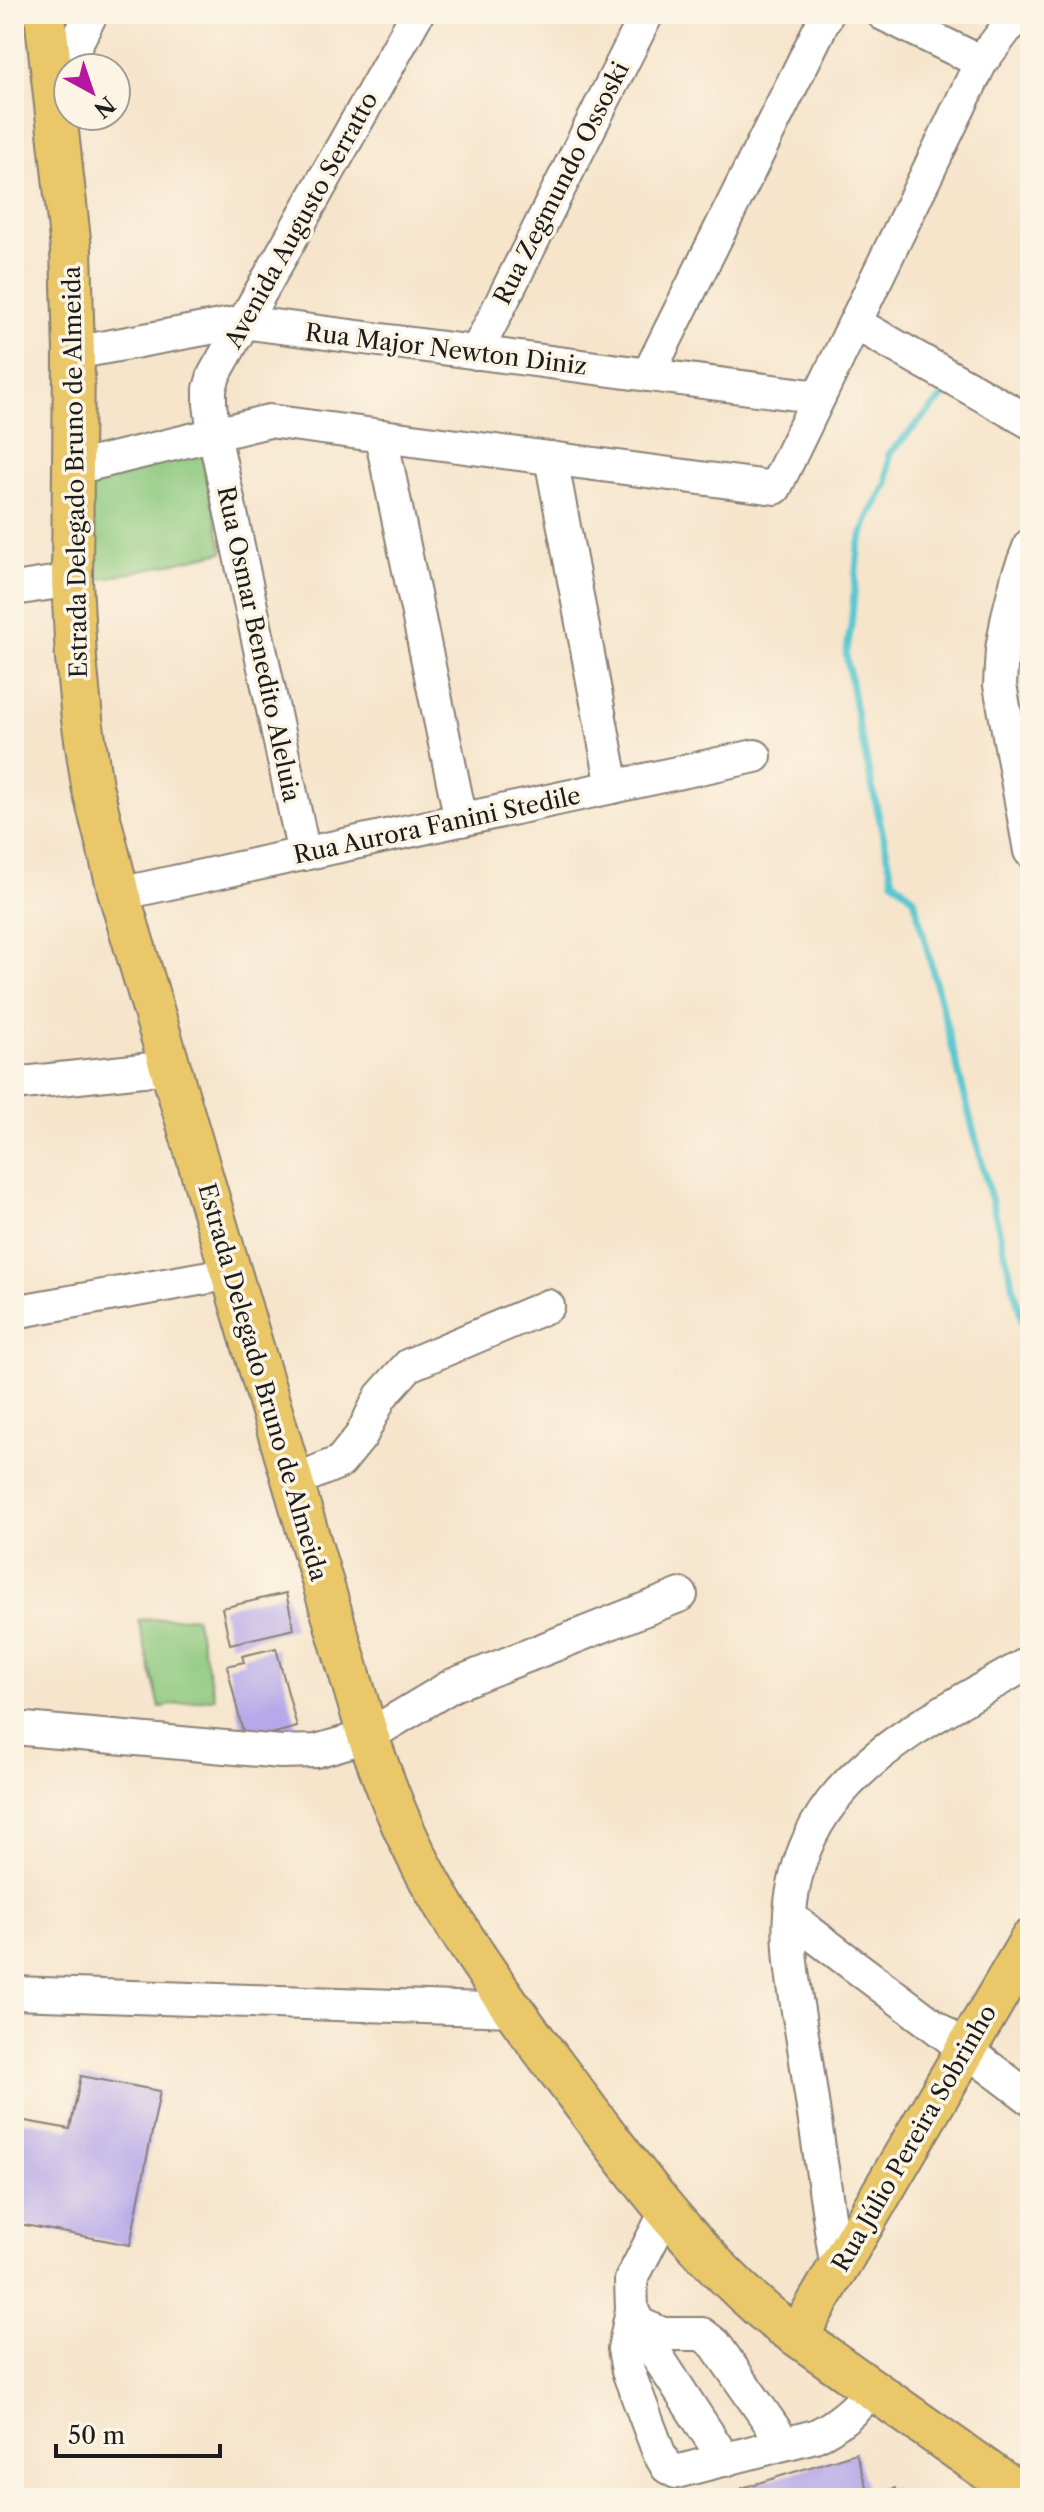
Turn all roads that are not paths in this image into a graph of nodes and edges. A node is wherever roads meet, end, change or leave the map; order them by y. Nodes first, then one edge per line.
1 (45, 14) edge
2 (91, 14) edge
3 (417, 14) edge
4 (647, 14) edge
5 (827, 14) edge
6 (883, 14) edge
7 (1022, 14) edge
8 (72, 52) edge
9 (981, 62) junction
10 (52, 64) edge
11 (60, 132) edge
12 (242, 322) junction
13 (855, 323) junction
14 (74, 353) junction
15 (476, 353) junction
16 (648, 375) junction
17 (819, 397) junction
18 (1030, 422) edge
19 (214, 434) junction
20 (381, 436) junction
21 (551, 458) junction
22 (71, 469) junction
23 (1030, 545) edge
24 (72, 580) junction
25 (14, 589) edge
26 (755, 756) dead end
27 (613, 787) junction
28 (461, 820) junction
29 (1030, 851) edge
30 (304, 854) junction
31 (119, 894) junction
32 (170, 1067) junction
33 (14, 1084) edge
34 (232, 1273) junction
35 (548, 1306) dead end
36 (14, 1312) edge
37 (292, 1482) junction
38 (681, 1595) dead end
39 (1030, 1662) edge
40 (14, 1728) edge
41 (368, 1736) junction
42 (791, 1918) junction
43 (1030, 1940) edge
44 (14, 1993) edge
45 (513, 2010) junction
46 (965, 2050) junction
47 (1030, 2098) edge
48 (666, 2212) junction
49 (837, 2270) junction
50 (635, 2316) junction
51 (798, 2336) junction
52 (874, 2389) junction
53 (784, 2443) junction
54 (725, 2460) junction
55 (1026, 2498) edge

1 - 10 main road, Estrada Delegado Bruno de Almeida
2 - 8 street
3 - 12 street, Avenida Augusto Serratto
4 - 15 street, Rua Zegmundo Ossoski
5 - 16 street
6 - 9 street
7 - 9 street
9 - 13 street
11 - 14 main road, Estrada Delegado Bruno de Almeida
12 - 14 street, Rua Major Newton Diniz
12 - 15 street, Rua Major Newton Diniz
12 - 19 street, Avenida Augusto Serratto
13 - 17 street
13 - 18 street
14 - 22 main road, Estrada Delegado Bruno de Almeida
15 - 16 street, Rua Major Newton Diniz
16 - 17 street, Rua Major Newton Diniz
17 - 21 street
19 - 20 street
19 - 22 street
19 - 30 street, Rua Osmar Benedito Aleluia
20 - 21 street
20 - 28 street
21 - 27 street
22 - 24 main road, Estrada Delegado Bruno de Almeida
23 - 29 street
24 - 25 street
24 - 31 main road, Estrada Delegado Bruno de Almeida
26 - 27 street, Rua Aurora Fanini Stedile
27 - 28 street, Rua Aurora Fanini Stedile
28 - 30 street, Rua Aurora Fanini Stedile
30 - 31 street, Rua Aurora Fanini Stedile
31 - 32 main road, Estrada Delegado Bruno de Almeida
32 - 33 street
32 - 34 main road, Estrada Delegado Bruno de Almeida
34 - 36 street
34 - 37 main road, Estrada Delegado Bruno de Almeida
35 - 37 street
37 - 41 main road, Estrada Delegado Bruno de Almeida
38 - 41 street
39 - 42 street
40 - 41 street
41 - 45 main road, Estrada Delegado Bruno de Almeida
42 - 46 street
42 - 49 street
43 - 46 main road, Rua Júlio Pereira Sobrinho
44 - 45 street
45 - 48 main road, Estrada Delegado Bruno de Almeida
46 - 47 street
46 - 49 main road, Rua Júlio Pereira Sobrinho
48 - 50 street
48 - 51 main road, Estrada Delegado Bruno de Almeida
49 - 51 main road, Rua Júlio Pereira Sobrinho
50 - 53 street
50 - 54 street
50 - 54 street
51 - 52 main road, Estrada Delegado Bruno de Almeida
52 - 53 street
52 - 55 main road, Estrada Delegado Bruno de Almeida
53 - 54 street

